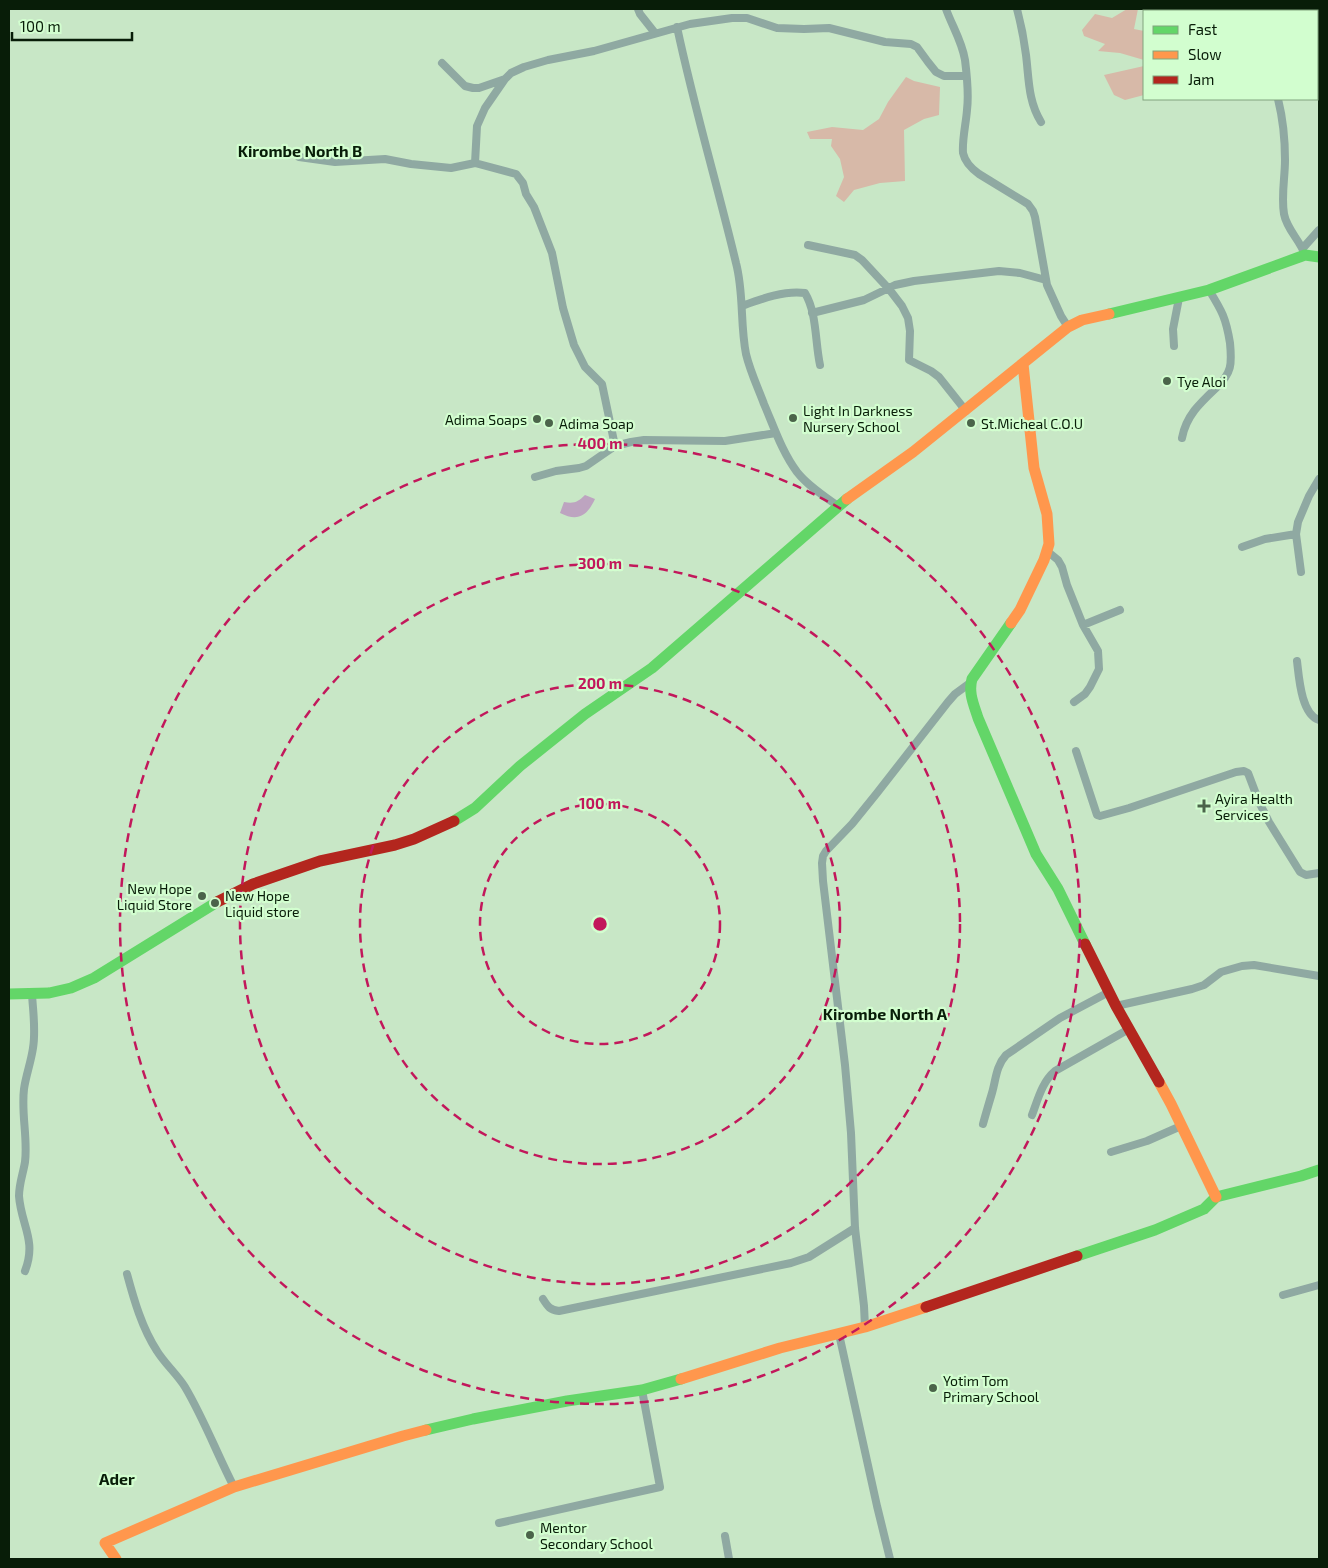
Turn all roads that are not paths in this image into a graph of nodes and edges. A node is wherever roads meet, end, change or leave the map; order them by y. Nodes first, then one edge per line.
1 (638, 9) edge
2 (946, 9) edge
3 (1017, 9) edge
4 (677, 27) junction
5 (655, 33) junction
6 (442, 63) dead end
7 (966, 76) junction
8 (505, 79) junction
9 (1278, 100) edge
10 (1042, 122) dead end
11 (299, 157) dead end
12 (475, 163) junction
13 (1319, 230) edge
14 (808, 245) dead end
15 (1304, 251) junction
16 (1319, 257) edge
17 (1046, 280) junction
18 (889, 290) junction
19 (1210, 290) junction
20 (1179, 298) junction
21 (742, 306) junction
22 (812, 313) junction
23 (1068, 327) junction
24 (1174, 346) dead end
25 (1023, 364) junction
26 (820, 365) dead end
27 (966, 411) junction
28 (776, 434) junction
29 (1182, 438) dead end
30 (615, 446) junction
31 (535, 478) dead end
32 (1319, 479) edge
33 (838, 506) junction
34 (1296, 534) junction
35 (1242, 547) dead end
36 (1047, 551) junction
37 (1301, 572) dead end
38 (1120, 610) dead end
39 (1083, 624) junction
40 (1296, 661) dead end
41 (970, 683) junction
42 (1074, 702) dead end
43 (1319, 720) edge
44 (1076, 751) dead end
45 (1319, 873) edge
46 (1319, 976) edge
47 (1109, 992) junction
48 (9, 994) edge
49 (32, 994) junction
50 (1116, 1006) junction
51 (1129, 1029) junction
52 (1032, 1115) dead end
53 (983, 1124) dead end
54 (1181, 1126) junction
55 (1111, 1152) dead end
56 (1319, 1170) edge
57 (1216, 1197) junction
58 (855, 1228) junction
59 (26, 1271) dead end
60 (127, 1274) dead end
61 (1319, 1284) edge
62 (1283, 1294) dead end
63 (543, 1299) dead end
64 (865, 1327) junction
65 (839, 1334) junction
66 (642, 1390) junction
67 (234, 1487) junction
68 (499, 1523) dead end
69 (725, 1536) dead end
70 (116, 1559) edge
71 (729, 1559) edge
72 (890, 1559) edge

1 - 5 street
2 - 7 street
3 - 10 street
4 - 5 street
4 - 7 street
4 - 21 street
5 - 8 street
6 - 8 street
7 - 17 street
8 - 12 street
9 - 15 street
11 - 12 street
12 - 30 street
13 - 15 street
14 - 18 street
15 - 16 street
15 - 19 street
17 - 18 street
17 - 23 street
18 - 22 street
18 - 27 street
19 - 20 street
19 - 29 street
20 - 23 street
20 - 24 street
21 - 22 street
21 - 28 street
22 - 26 street
23 - 25 street
25 - 27 street
25 - 36 street
27 - 33 street
28 - 30 street
28 - 33 street
30 - 31 street
32 - 34 street
33 - 49 street
34 - 35 street
34 - 37 street
36 - 39 street
36 - 41 street
38 - 39 street
39 - 42 street
40 - 43 street
41 - 47 street
41 - 58 street
44 - 45 street
46 - 50 street
47 - 50 street
47 - 53 street
48 - 49 street
49 - 59 street
50 - 51 street
51 - 52 street
51 - 54 street
54 - 55 street
54 - 57 street
56 - 57 street
57 - 64 street
58 - 63 street
58 - 64 street
60 - 67 street
61 - 62 street
64 - 65 street
65 - 66 street
65 - 72 street
66 - 67 street
66 - 68 street
67 - 70 street
69 - 71 street

